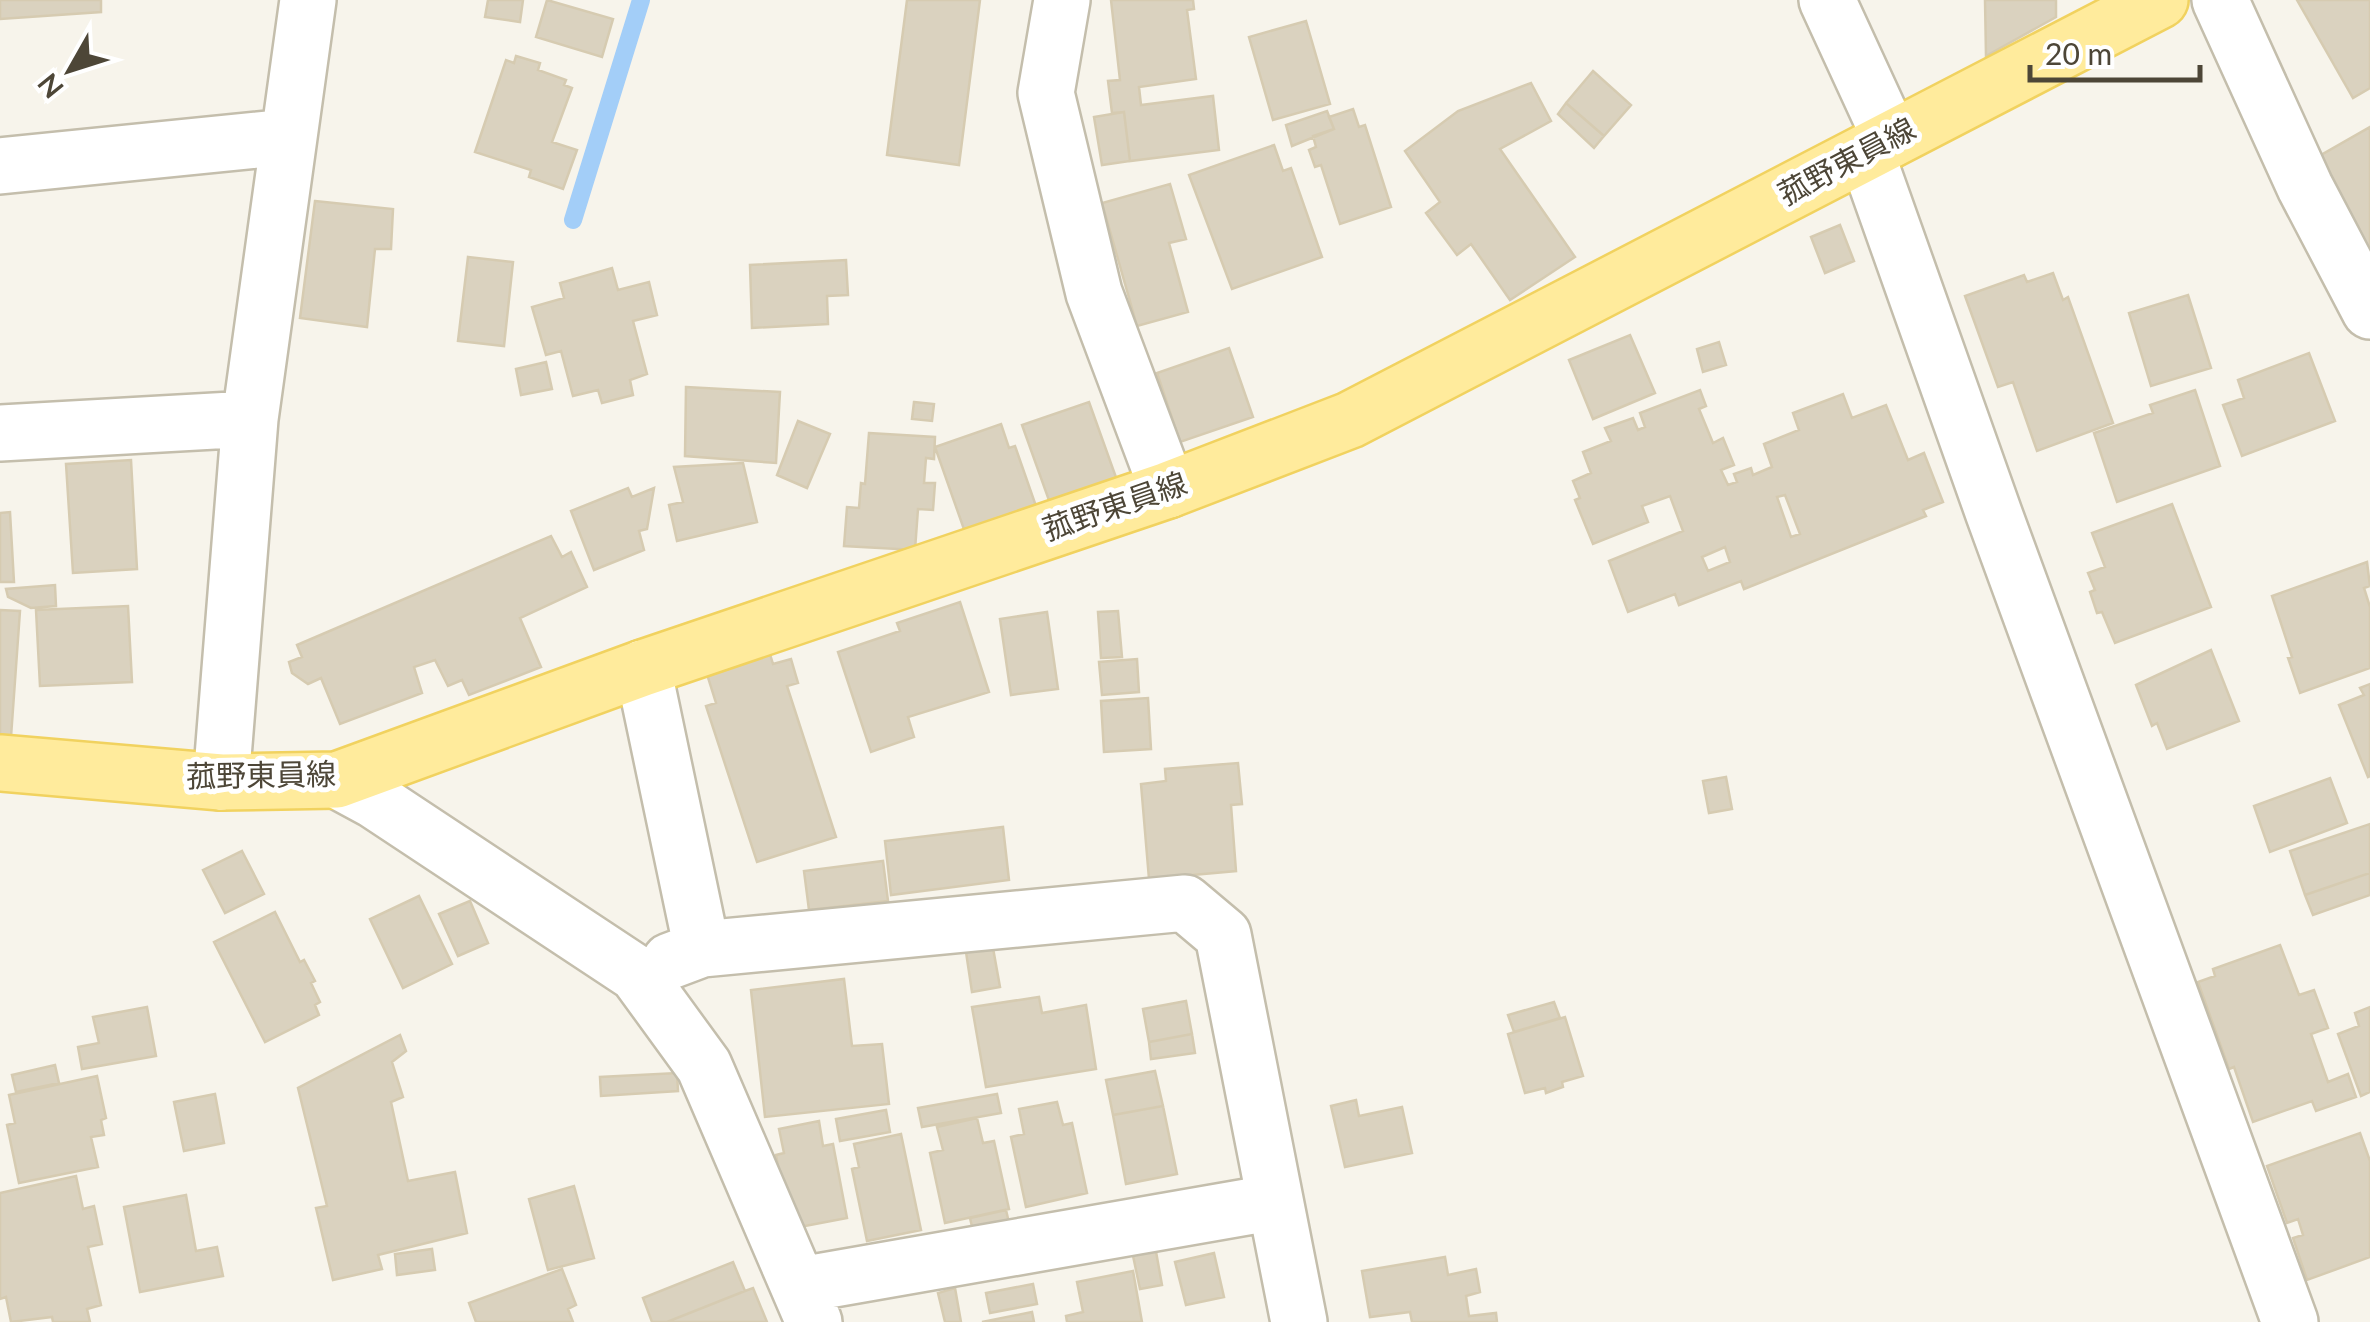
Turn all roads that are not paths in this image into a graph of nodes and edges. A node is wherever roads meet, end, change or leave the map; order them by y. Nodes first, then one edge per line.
1 (308, 0) edge
2 (1062, 0) edge
3 (1827, 0) edge
4 (2160, 0) edge
5 (2220, 0) edge
6 (287, 137) junction
7 (1879, 146) junction
8 (0, 166) edge
9 (2370, 311) edge
10 (250, 418) junction
11 (0, 434) edge
12 (1168, 490) junction
13 (643, 668) junction
14 (0, 762) edge
15 (337, 780) junction
16 (221, 782) junction
17 (702, 948) junction
18 (637, 974) junction
19 (1275, 1202) junction
20 (807, 1304) edge
21 (1299, 1322) edge
22 (2290, 1322) edge

1 - 6 street
2 - 12 street
3 - 7 street
4 - 7 main road, 菰野東員線
5 - 9 street
6 - 8 street
6 - 10 street
7 - 12 main road, 菰野東員線
7 - 22 street
10 - 11 street
10 - 16 street
12 - 13 main road, 菰野東員線
13 - 15 main road, 菰野東員線
13 - 17 street
14 - 16 main road, 菰野東員線
15 - 16 main road, 菰野東員線
15 - 18 street
17 - 18 street
17 - 19 street
18 - 20 street
19 - 20 street
19 - 21 street

